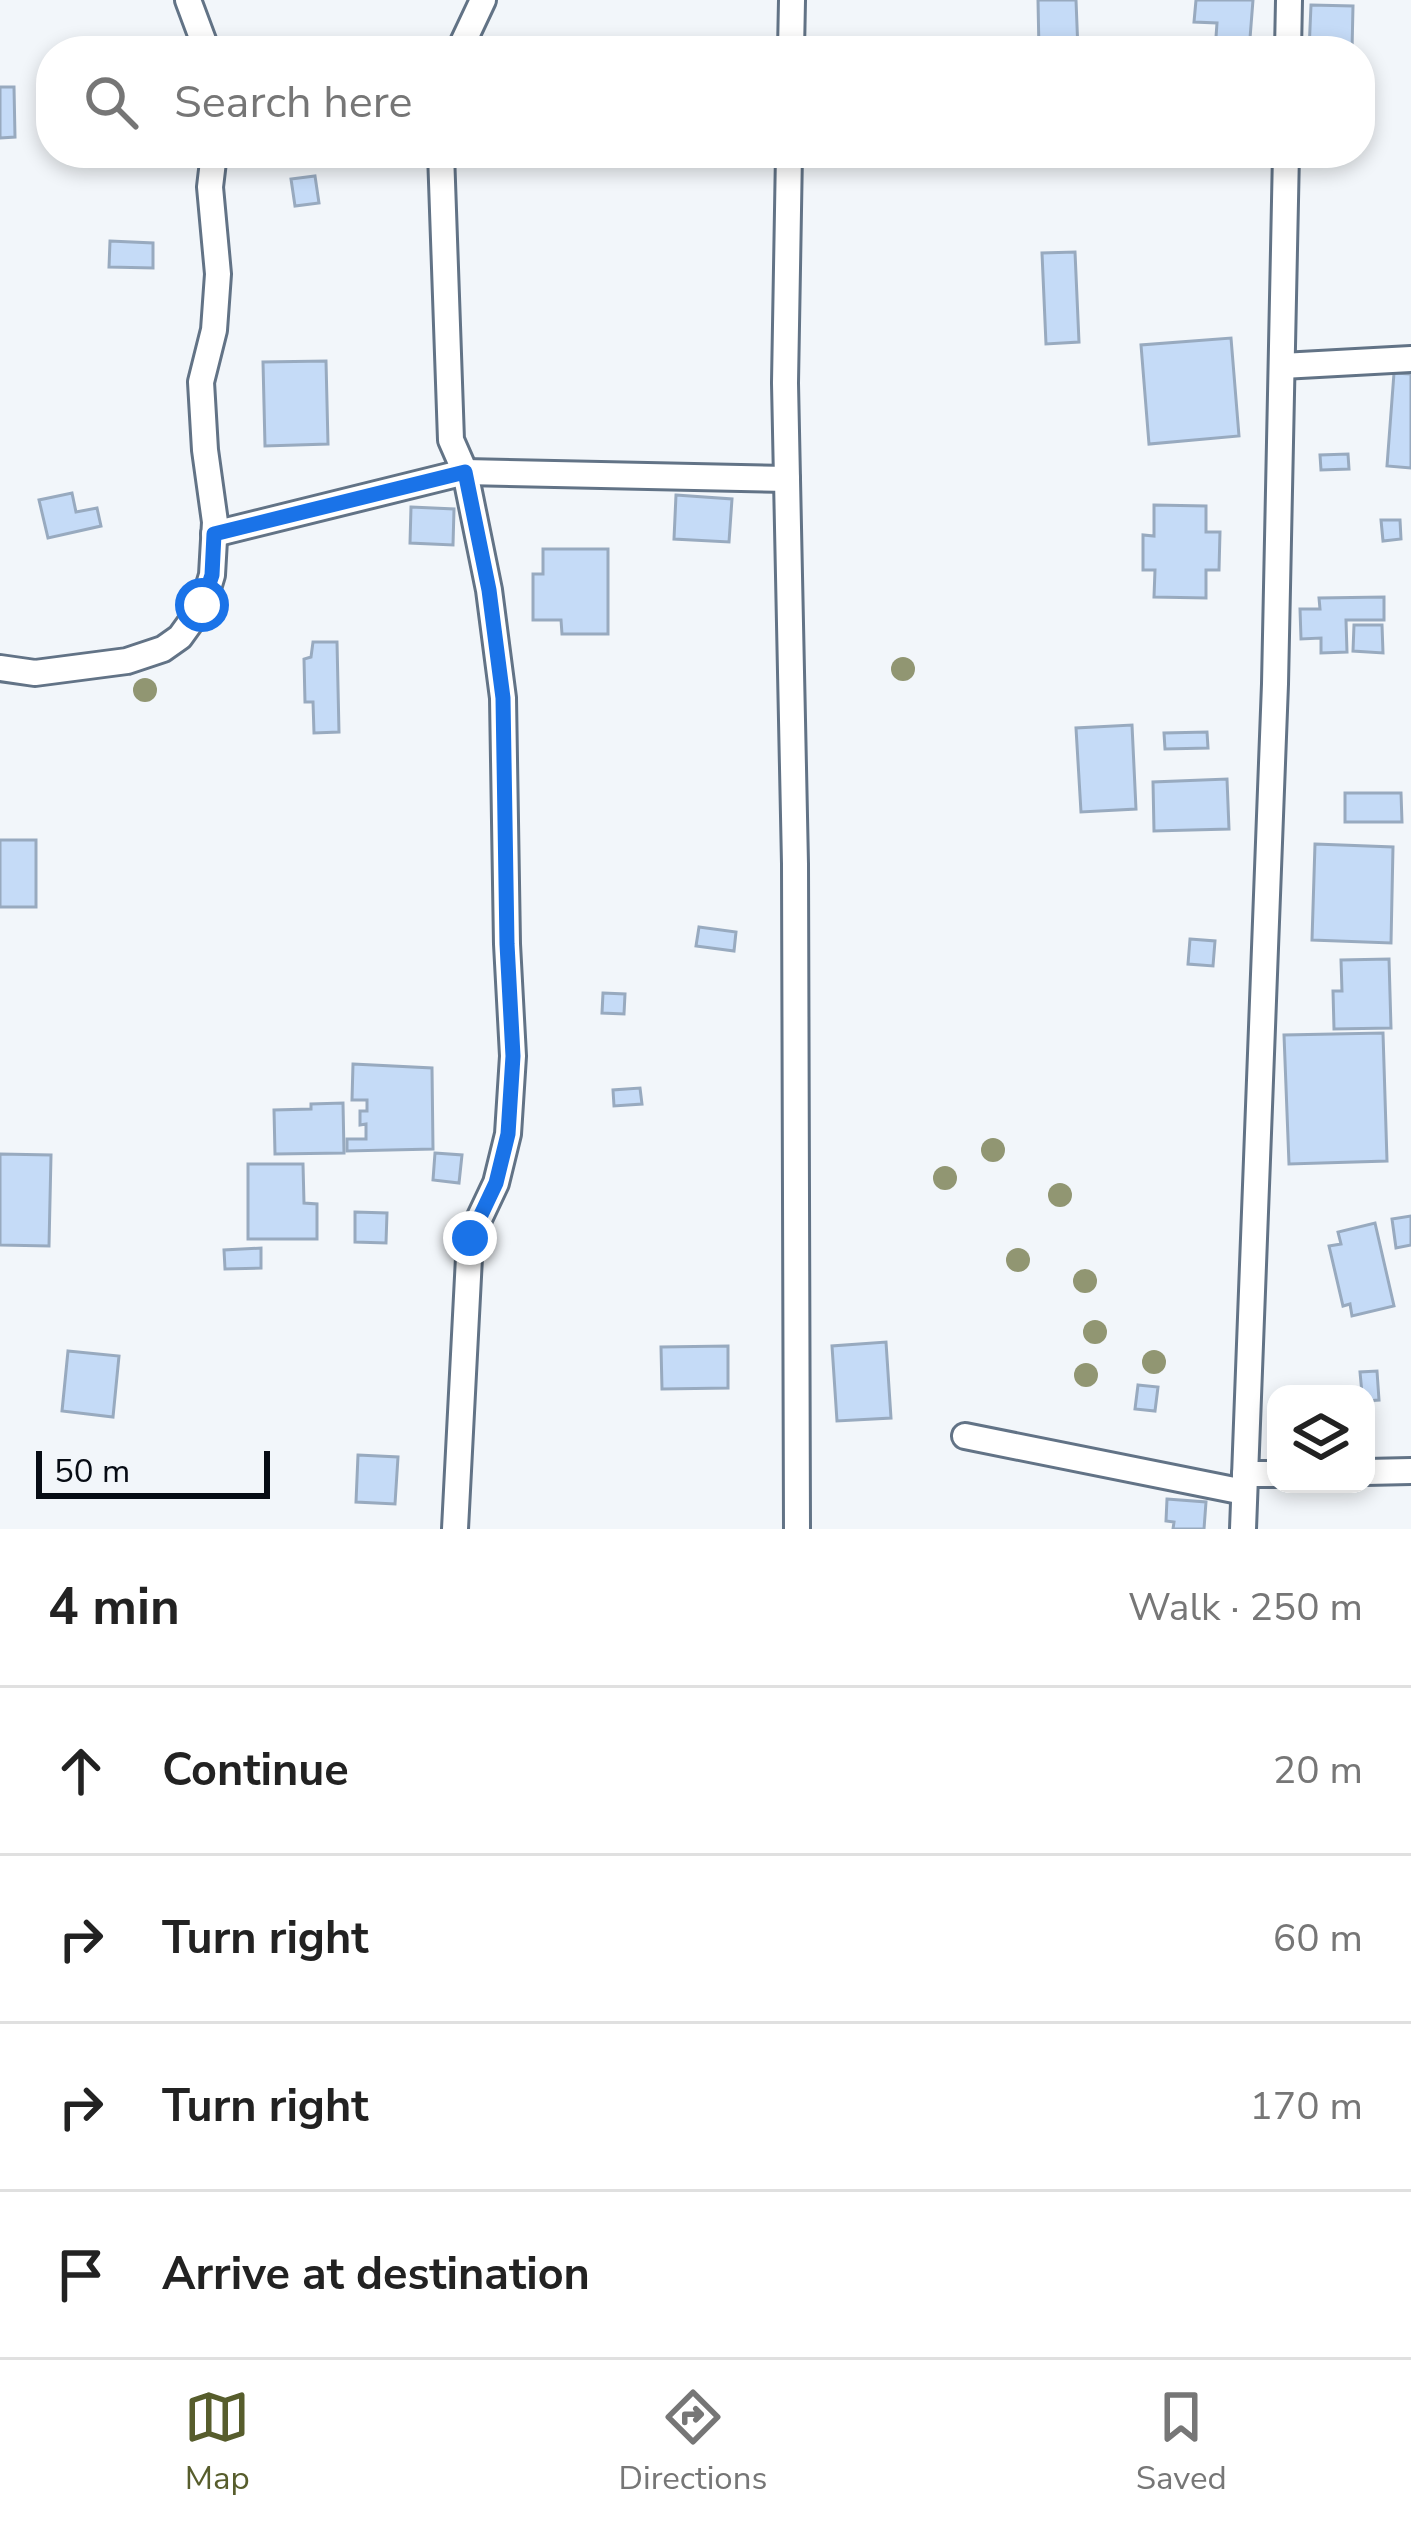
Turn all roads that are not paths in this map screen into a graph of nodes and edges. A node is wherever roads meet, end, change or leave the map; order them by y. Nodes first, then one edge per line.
1 (188, 0) edge
2 (483, 0) edge
3 (791, 0) edge
4 (1289, 0) edge
5 (202, 36) edge
6 (466, 36) edge
7 (791, 36) edge
8 (1288, 36) edge
9 (212, 168) edge
10 (442, 168) edge
11 (789, 168) edge
12 (1286, 168) edge
13 (1411, 359) edge
14 (1282, 366) junction
15 (465, 472) junction
16 (788, 479) junction
17 (214, 534) junction
18 (0, 668) edge
19 (965, 1436) dead end
20 (1411, 1471) edge
21 (1375, 1472) edge
22 (1267, 1477) edge
23 (1245, 1483) junction
24 (454, 1529) edge
25 (797, 1529) edge
26 (1243, 1529) edge

1 - 5 street
2 - 6 street
3 - 7 street
4 - 8 street
9 - 17 street
10 - 15 street
11 - 16 street
12 - 14 street
13 - 14 street
14 - 23 street
15 - 16 street
15 - 17 street
15 - 24 street
16 - 25 street
17 - 18 street
19 - 23 street
20 - 21 street
22 - 23 street
23 - 26 street

